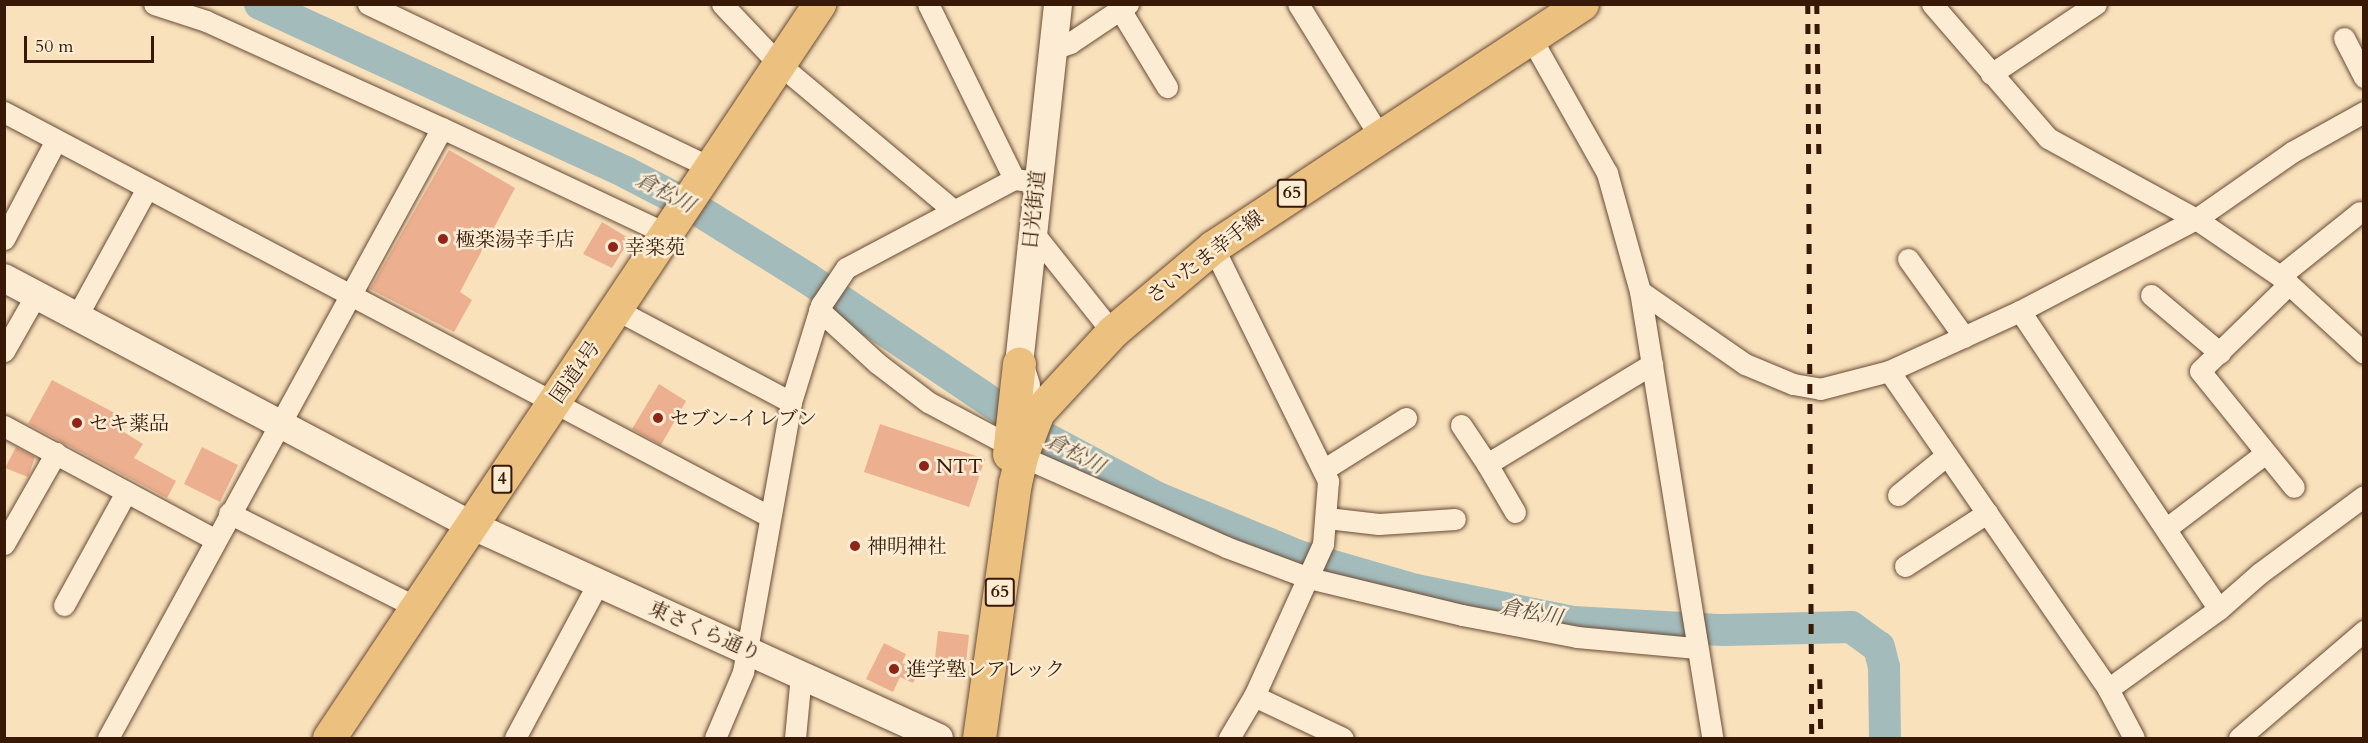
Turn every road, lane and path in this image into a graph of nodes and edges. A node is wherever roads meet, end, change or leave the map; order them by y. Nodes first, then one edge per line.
1 (154, 4) edge
2 (368, 4) edge
3 (722, 4) edge
4 (819, 4) edge
5 (928, 4) edge
6 (1058, 4) edge
7 (1298, 4) edge
8 (1582, 4) edge
9 (1932, 4) edge
10 (2096, 4) edge
11 (1125, 8) edge
12 (1531, 38) junction
13 (2344, 38) dead end
14 (1053, 49) junction
15 (779, 64) junction
16 (1991, 74) junction
17 (2364, 77) edge
18 (1167, 87) dead end
19 (4, 112) edge
20 (2364, 112) edge
21 (442, 129) junction
22 (1379, 135) junction
23 (56, 140) junction
24 (703, 177) junction
25 (1025, 180) junction
26 (147, 188) junction
27 (953, 210) junction
28 (2360, 212) dead end
29 (2196, 219) junction
30 (671, 227) junction
31 (1031, 230) junction
32 (4, 239) edge
33 (1213, 247) junction
34 (1908, 259) dead end
35 (4, 278) edge
36 (2284, 280) junction
37 (1640, 291) junction
38 (350, 293) junction
39 (36, 295) junction
40 (2151, 295) dead end
41 (820, 308) junction
42 (617, 310) junction
43 (2020, 311) junction
44 (77, 316) junction
45 (1112, 332) junction
46 (1964, 337) junction
47 (4, 351) edge
48 (2220, 353) junction
49 (2364, 353) edge
50 (1019, 364) joint
51 (1652, 364) junction
52 (1889, 371) junction
53 (791, 402) junction
54 (553, 404) junction
55 (1406, 417) dead end
56 (277, 425) junction
57 (1461, 425) dead end
58 (4, 426) edge
59 (1021, 433) junction
60 (56, 453) junction
61 (2264, 454) junction
62 (1947, 455) junction
63 (1487, 464) junction
64 (1323, 470) junction
65 (2294, 487) dead end
66 (126, 492) junction
67 (1898, 495) dead end
68 (2364, 496) edge
69 (1515, 512) dead end
70 (230, 513) junction
71 (1987, 513) junction
72 (769, 516) junction
73 (1327, 518) junction
74 (1455, 519) dead end
75 (471, 525) junction
76 (2168, 527) junction
77 (214, 539) junction
78 (4, 544) edge
79 (1905, 566) dead end
80 (1311, 574) junction
81 (598, 583) junction
82 (64, 605) dead end
83 (416, 606) junction
84 (2220, 609) junction
85 (2364, 631) edge
86 (1695, 646) junction
87 (748, 650) junction
88 (801, 674) junction
89 (2108, 689) junction
90 (1254, 696) junction
91 (1331, 736) edge
92 (108, 738) edge
93 (329, 738) edge
94 (515, 738) edge
95 (716, 738) edge
96 (795, 738) edge
97 (939, 738) edge
98 (980, 738) edge
99 (1229, 738) edge
100 (1712, 738) edge
101 (2134, 738) edge
102 (2239, 738) edge

1 - 21 street
2 - 24 street
3 - 15 street
4 - 15 main road, 国道4号 / 4
5 - 25 street
6 - 14 street, 日光街道
7 - 22 street
8 - 12 main road, さいたま幸手線 / 65
9 - 16 street
10 - 16 street
11 - 14 street
11 - 18 street
12 - 22 main road, さいたま幸手線 / 65
12 - 37 street
13 - 17 street
14 - 25 street, 日光街道
15 - 24 main road, 国道4号 / 4
15 - 27 street
16 - 29 street
19 - 23 street
20 - 29 street
21 - 30 street
21 - 38 street
22 - 33 main road, さいたま幸手線 / 65
23 - 26 street
23 - 32 street
24 - 30 main road, 国道4号 / 4
25 - 27 street
25 - 31 street, 日光街道
26 - 38 street
26 - 44 street
27 - 41 street
28 - 36 street
29 - 36 street
29 - 43 street
30 - 42 main road, 国道4号 / 4
31 - 45 street
31 - 50 street, 日光街道
33 - 45 main road, さいたま幸手線 / 65
33 - 64 street
34 - 46 street
35 - 39 street, 東さくら通り
36 - 48 street
36 - 49 street
37 - 51 street
37 - 52 street
38 - 54 street
38 - 56 street
39 - 44 street, 東さくら通り
39 - 47 street
40 - 48 street
41 - 53 street
41 - 59 street
42 - 53 street
42 - 54 main road, 国道4号 / 4
43 - 46 street
43 - 76 street
44 - 56 street, 東さくら通り
45 - 59 main road, さいたま幸手線 / 65
46 - 52 street
48 - 61 street
50 - 59 main road
51 - 63 street
51 - 86 street
52 - 62 street
53 - 72 street
54 - 72 street
54 - 75 main road, 国道4号 / 4
55 - 64 street
56 - 70 street
56 - 75 street, 東さくら通り
57 - 63 street
58 - 60 street
59 - 80 street
59 - 98 main road, 65
60 - 66 street
60 - 78 street
61 - 65 street
61 - 76 street
62 - 67 street
62 - 71 street
63 - 69 street
64 - 73 street
66 - 77 street
66 - 82 street
68 - 84 street
70 - 77 street
70 - 83 street
71 - 79 street
71 - 89 street
72 - 87 street
73 - 74 street
73 - 80 street
75 - 81 street, 東さくら通り
75 - 83 main road, 国道4号 / 4
76 - 84 street
77 - 92 street
80 - 86 street
80 - 90 street
81 - 87 street, 東さくら通り
81 - 94 street
83 - 93 main road, 国道4号 / 4
84 - 89 street
85 - 102 street
86 - 100 street
87 - 88 street, 東さくら通り
87 - 95 street
88 - 96 street
88 - 97 street, 東さくら通り
89 - 101 street
90 - 91 street
90 - 99 street

